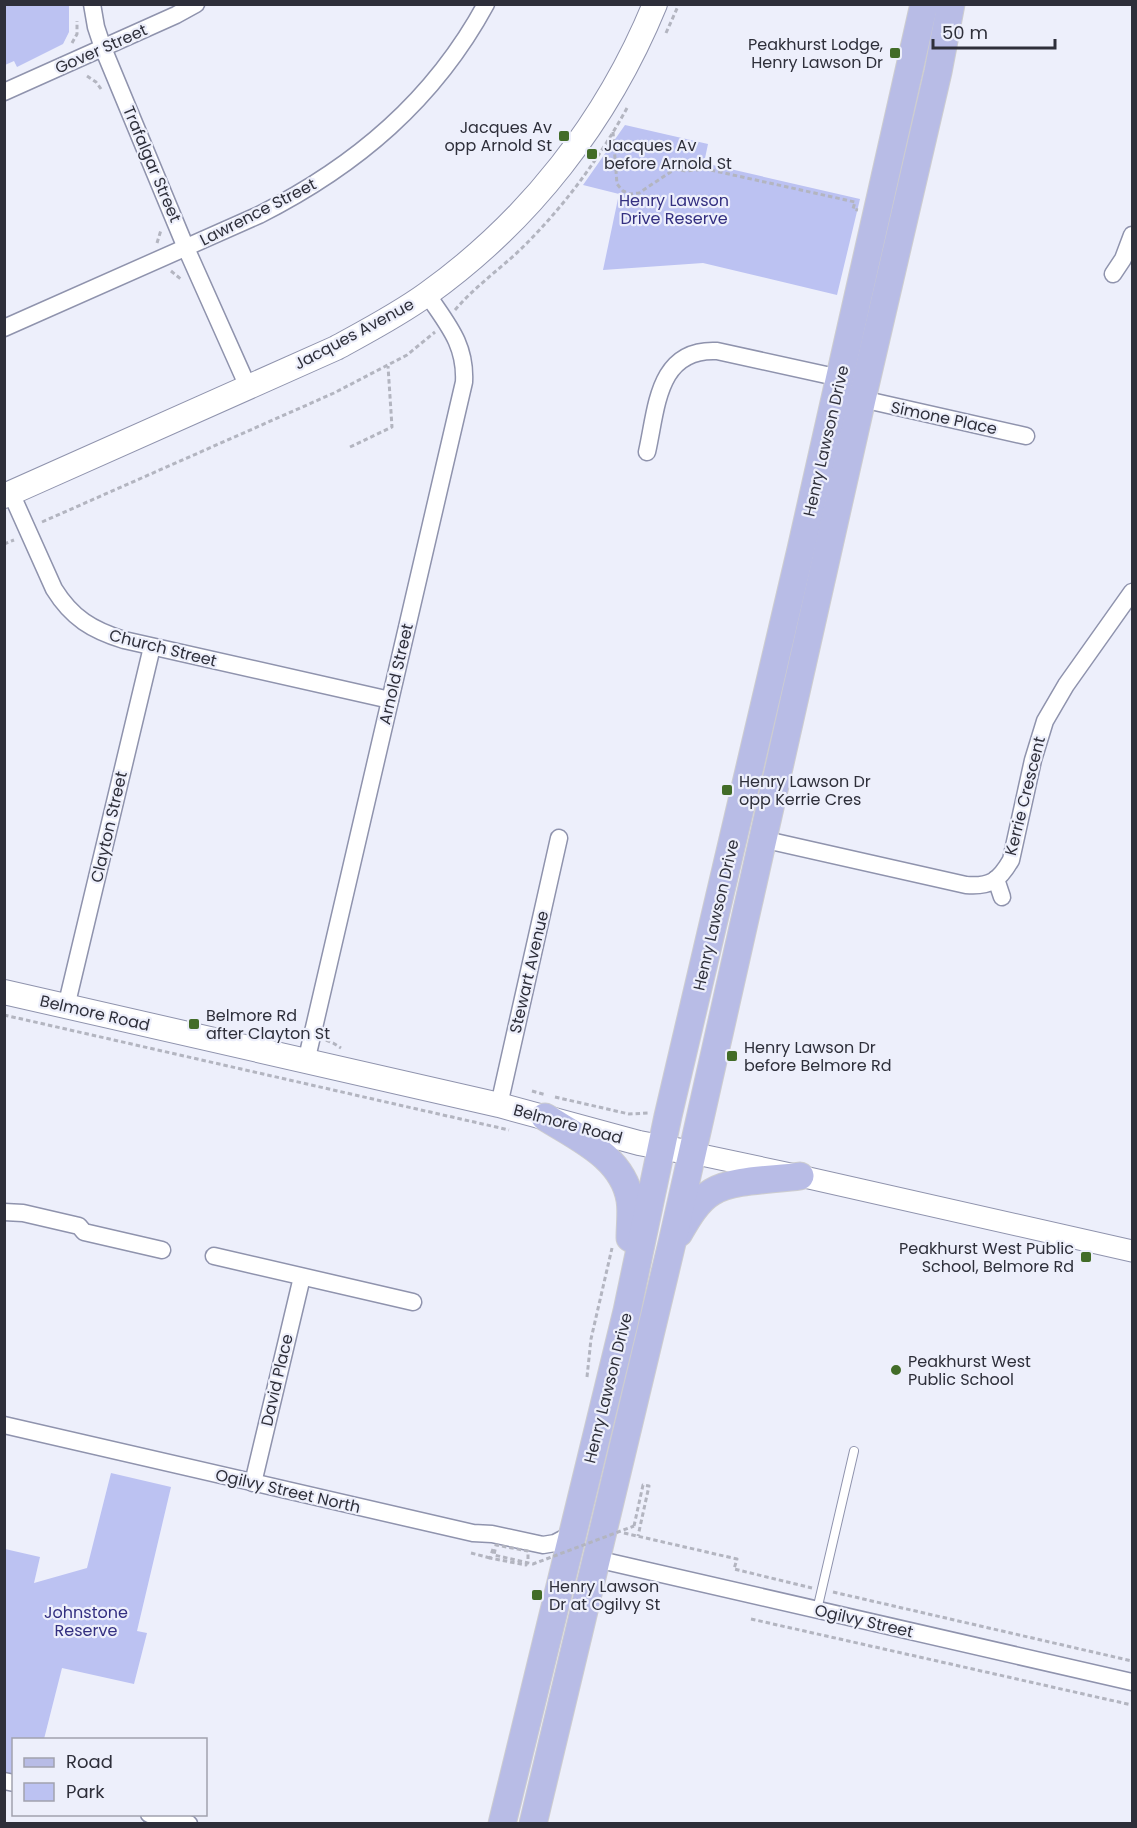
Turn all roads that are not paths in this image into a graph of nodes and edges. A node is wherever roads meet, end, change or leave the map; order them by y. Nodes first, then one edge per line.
1 (92, 4) edge
2 (196, 4) edge
3 (486, 4) edge
4 (655, 4) edge
5 (924, 4) edge
6 (951, 4) edge
7 (103, 48) junction
8 (4, 92) edge
9 (1132, 235) edge
10 (186, 248) junction
11 (1113, 274) dead end
12 (426, 294) junction
13 (4, 328) edge
14 (840, 378) junction
15 (248, 387) junction
16 (862, 399) junction
17 (1026, 436) dead end
18 (647, 452) dead end
19 (8, 495) edge
20 (1132, 592) edge
21 (152, 647) junction
22 (390, 700) junction
23 (559, 838) dead end
24 (762, 840) junction
25 (996, 879) junction
26 (1002, 897) dead end
27 (4, 992) edge
28 (66, 1007) junction
29 (306, 1062) junction
30 (499, 1105) junction
31 (545, 1117) junction
32 (661, 1149) junction
33 (692, 1154) junction
34 (800, 1176) junction
35 (4, 1212) edge
36 (672, 1242) junction
37 (162, 1250) dead end
38 (1132, 1251) edge
39 (213, 1256) dead end
40 (302, 1277) junction
41 (413, 1302) dead end
42 (627, 1311) junction
43 (4, 1425) edge
44 (854, 1451) dead end
45 (253, 1483) junction
46 (572, 1534) junction
47 (597, 1559) junction
48 (817, 1610) junction
49 (1132, 1682) edge
50 (154, 1816) edge
51 (189, 1824) edge
52 (502, 1824) edge
53 (533, 1824) edge

1 - 7 street, Trafalgar Street
2 - 7 street, Gover Street
3 - 10 street, Lawrence Street
4 - 12 main road, Jacques Avenue
5 - 14 main road, Henry Lawson Drive
6 - 16 main road, Henry Lawson Drive
7 - 8 street, Gover Street
7 - 10 street, Trafalgar Street
9 - 11 street
10 - 13 street, Lawrence Street
10 - 15 street, Trafalgar Street
12 - 15 main road, Jacques Avenue
12 - 22 street, Arnold Street
14 - 18 street
14 - 32 main road, Henry Lawson Drive
15 - 19 main road, Jacques Avenue
16 - 17 street, Simone Place
16 - 24 main road, Henry Lawson Drive
19 - 21 street, Church Street
20 - 25 street, Kerrie Crescent
21 - 22 street, Church Street
21 - 28 street, Clayton Street
22 - 29 street, Arnold Street
23 - 30 street, Stewart Avenue
24 - 25 street
24 - 33 main road, Henry Lawson Drive
25 - 26 street
27 - 28 main road, Belmore Road
28 - 29 main road, Belmore Road
29 - 30 main road, Belmore Road
30 - 31 main road, Belmore Road
31 - 32 main road, Belmore Road
31 - 42 main road
32 - 33 main road, Belmore Road
32 - 42 main road, Henry Lawson Drive
33 - 34 street, Belmore Road
33 - 36 main road, Henry Lawson Drive
34 - 36 main road
34 - 38 street, Belmore Road
35 - 37 street
36 - 47 main road, Henry Lawson Drive
39 - 40 street
40 - 41 street
40 - 45 street, David Place
42 - 46 main road, Henry Lawson Drive
43 - 45 street, Ogilvy Street North
44 - 48 lane
45 - 46 street, Ogilvy Street North
46 - 52 main road, Henry Lawson Drive
47 - 48 street, Ogilvy Street
47 - 53 main road, Henry Lawson Drive
48 - 49 street, Ogilvy Street
50 - 51 street

